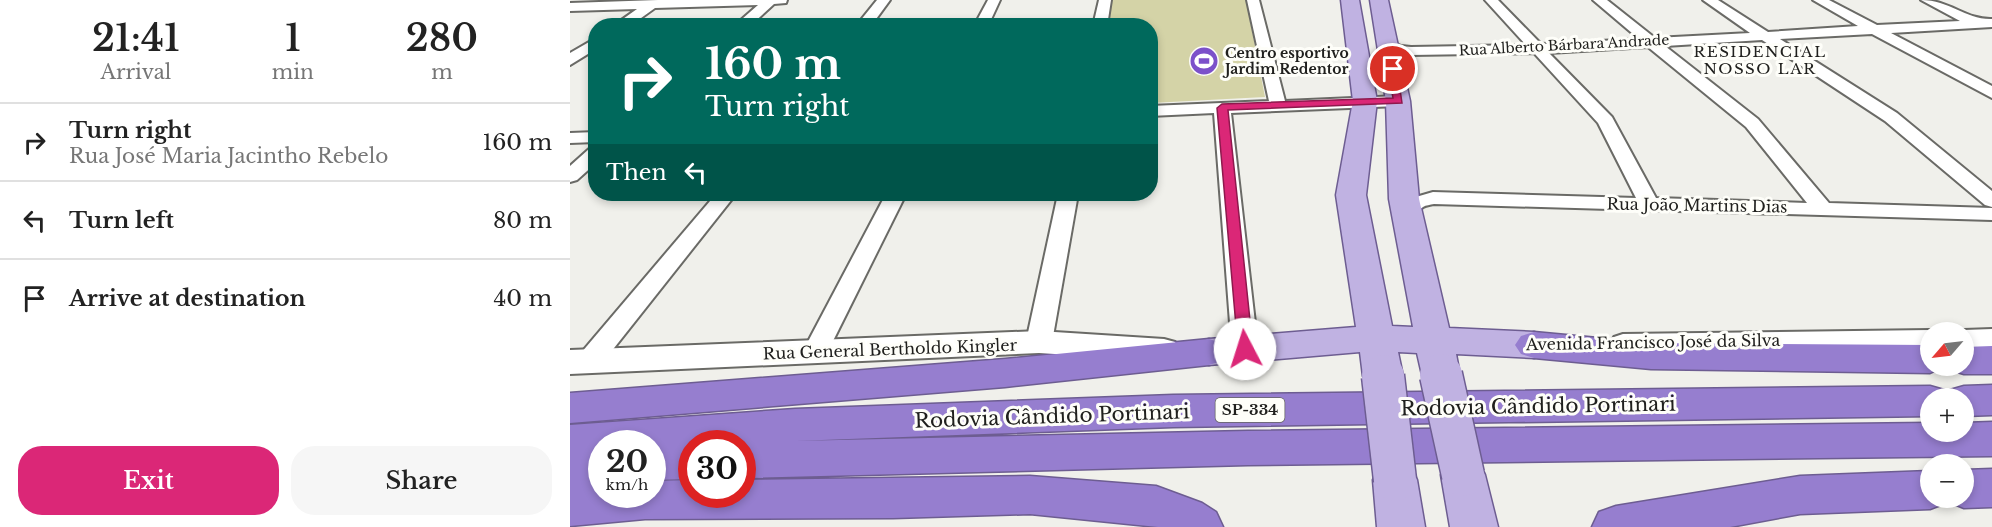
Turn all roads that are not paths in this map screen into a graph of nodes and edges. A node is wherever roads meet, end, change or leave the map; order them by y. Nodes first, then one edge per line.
1 (770, 0) edge
2 (781, 0) edge
3 (884, 0) edge
4 (994, 0) edge
5 (1105, 0) edge
6 (1253, 0) edge
7 (1350, 0) edge
8 (1379, 0) edge
9 (1491, 0) edge
10 (1599, 0) edge
11 (1709, 0) edge
12 (1819, 0) edge
13 (1926, 0) edge
14 (655, 2) edge
15 (570, 7) edge
16 (632, 18) edge
17 (750, 18) edge
18 (869, 18) edge
19 (985, 18) edge
20 (1102, 18) edge
21 (1988, 26) edge
22 (1874, 30) junction
23 (1764, 36) junction
24 (1650, 42) junction
25 (1389, 45) junction
26 (588, 48) edge
27 (1536, 49) junction
28 (570, 60) edge
29 (1992, 93) edge
30 (1365, 101) junction
31 (1398, 101) junction
32 (1278, 105) junction
33 (1222, 108) junction
34 (1158, 111) edge
35 (588, 137) edge
36 (570, 138) edge
37 (588, 160) edge
38 (570, 176) edge
39 (720, 201) edge
40 (892, 201) edge
41 (1067, 201) edge
42 (1992, 201) edge
43 (1649, 204) junction
44 (1821, 207) junction
45 (1407, 213) junction
46 (1992, 214) edge
47 (1992, 338) edge
48 (1920, 339) edge
49 (1974, 339) edge
50 (1039, 342) junction
51 (1534, 345) junction
52 (1227, 351) junction
53 (814, 353) junction
54 (1379, 357) junction
55 (1436, 357) junction
56 (1920, 359) edge
57 (1974, 360) edge
58 (1992, 360) edge
59 (580, 361) edge
60 (1992, 400) edge
61 (1920, 401) edge
62 (1974, 401) edge
63 (570, 408) edge
64 (1992, 439) edge
65 (570, 442) edge
66 (756, 460) edge
67 (588, 467) edge
68 (570, 468) edge
69 (1992, 488) edge
70 (1974, 489) edge
71 (1920, 490) edge
72 (570, 507) edge
73 (1750, 515) edge
74 (1199, 527) edge
75 (1401, 527) edge
76 (1474, 527) edge
77 (1616, 527) edge

1 - 2 street
1 - 14 street
1 - 17 street
3 - 18 street
4 - 19 street
5 - 20 street
6 - 32 street
7 - 30 main road
8 - 25 main road
9 - 27 street
10 - 24 street
11 - 23 street
12 - 22 street
13 - 21 street
14 - 15 street
14 - 16 street
21 - 22 street, Rua Alberto Bárbara Andrade
22 - 23 street, Rua Alberto Bárbara Andrade
22 - 29 street
23 - 24 street, Rua Alberto Bárbara Andrade
23 - 42 street
24 - 27 street, Rua Alberto Bárbara Andrade
24 - 44 street
25 - 27 street, Rua Alberto Bárbara Andrade
25 - 31 main road
26 - 28 street
27 - 43 street
30 - 31 street
30 - 32 street
30 - 54 main road
31 - 45 main road
32 - 33 street
33 - 34 street
33 - 52 street
35 - 36 street
37 - 38 street
39 - 59 street
40 - 53 street
41 - 50 street
43 - 44 street, Rua João Martins Dias
43 - 45 street, Rua João Martins Dias
44 - 46 street, Rua João Martins Dias
45 - 55 main road
47 - 49 street
48 - 51 street, Avenida Francisco José da Silva
50 - 52 street, Rua General Bertholdo Kingler
50 - 53 street, Rua General Bertholdo Kingler
51 - 55 main road, Avenida Francisco José da Silva
51 - 56 highway
52 - 54 main road, Avenida Francisco José da Silva
52 - 63 highway
53 - 59 street, Rua General Bertholdo Kingler
54 - 55 main road, Avenida Francisco José da Silva
54 - 75 main road, bridge
55 - 76 main road, bridge
57 - 58 highway
60 - 62 highway
61 - 65 highway, Rodovia Cândido Portinari / SP-334
64 - 66 highway, Rodovia Cândido Portinari
67 - 68 highway
69 - 70 highway
71 - 73 highway
72 - 74 highway
73 - 77 highway

